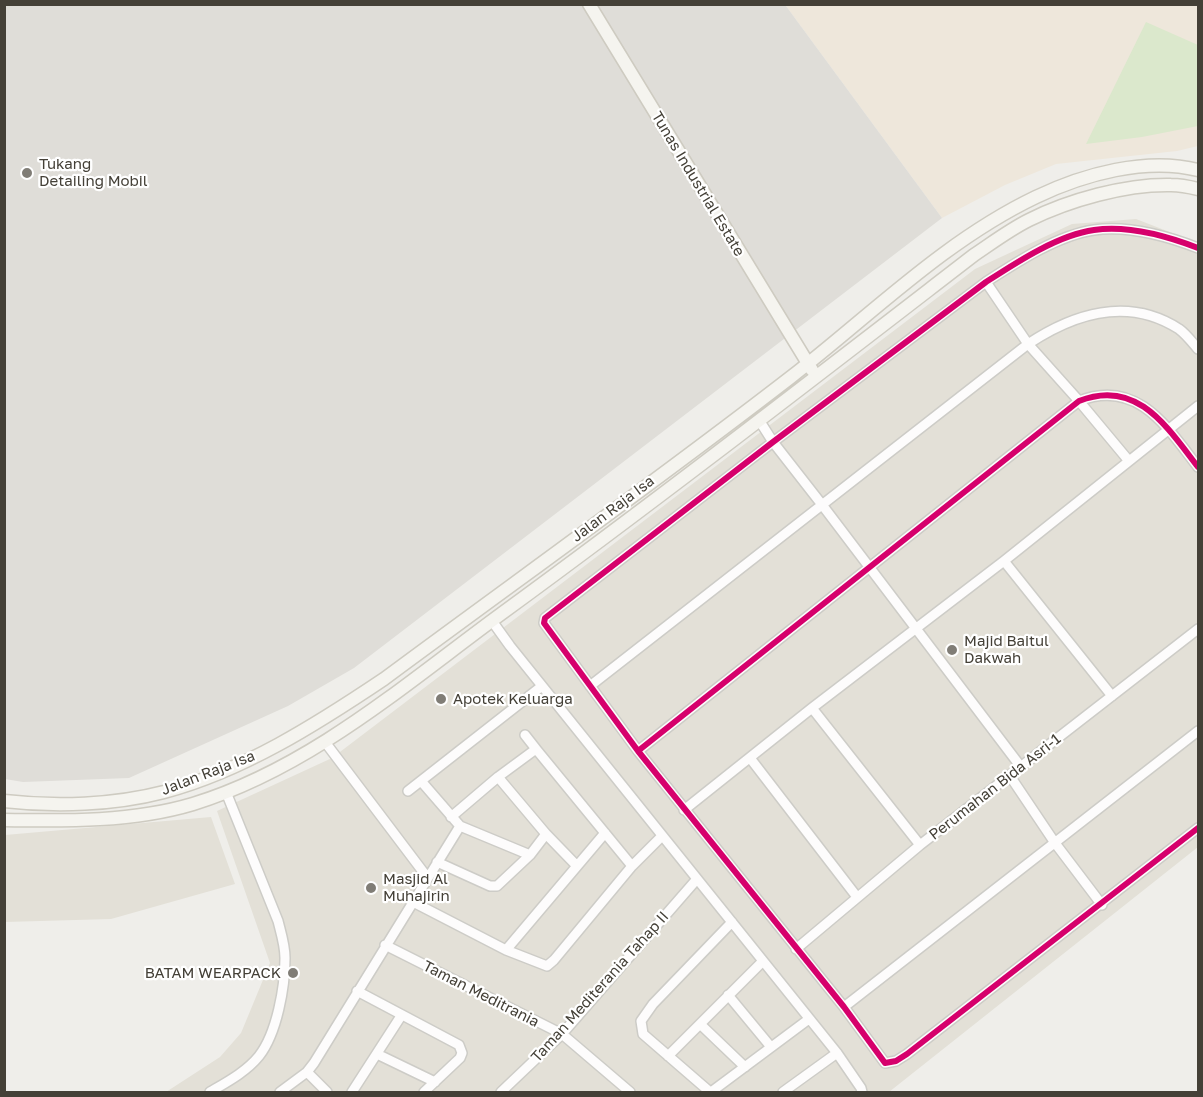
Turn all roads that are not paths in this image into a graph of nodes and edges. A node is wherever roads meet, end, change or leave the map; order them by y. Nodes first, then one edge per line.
1 (589, 4) edge
2 (1198, 163) edge
3 (1179, 166) junction
4 (1198, 170) edge
5 (1198, 189) edge
6 (1198, 249) edge
7 (986, 282) junction
8 (1028, 344) junction
9 (1198, 349) edge
10 (807, 364) junction
11 (817, 377) junction
12 (1079, 401) junction
13 (1198, 406) edge
14 (759, 420) junction
15 (1169, 429) junction
16 (773, 442) junction
17 (1129, 461) junction
18 (1198, 467) edge
19 (823, 506) junction
20 (1004, 561) junction
21 (868, 567) junction
22 (492, 621) junction
23 (915, 628) junction
24 (1198, 629) edge
25 (542, 686) junction
26 (590, 686) junction
27 (1112, 696) junction
28 (812, 708) junction
29 (1198, 731) edge
30 (525, 735) dead end
31 (325, 742) junction
32 (536, 749) junction
33 (638, 751) junction
34 (750, 758) junction
35 (1021, 767) junction
36 (1010, 776) junction
37 (498, 777) junction
38 (421, 781) junction
39 (408, 791) dead end
40 (226, 792) junction
41 (4, 801) edge
42 (105, 801) junction
43 (684, 810) junction
44 (451, 817) junction
45 (106, 819) junction
46 (4, 820) edge
47 (460, 826) junction
48 (1198, 828) edge
49 (605, 833) junction
50 (546, 834) junction
51 (662, 836) junction
52 (1055, 843) junction
53 (920, 845) junction
54 (530, 855) junction
55 (437, 862) junction
56 (576, 865) junction
57 (632, 866) junction
58 (427, 877) junction
59 (697, 879) junction
60 (857, 897) junction
61 (413, 903) junction
62 (1102, 905) junction
63 (732, 922) junction
64 (385, 945) junction
65 (796, 949) junction
66 (506, 950) junction
67 (763, 961) junction
68 (357, 991) junction
69 (728, 996) junction
70 (844, 1007) junction
71 (401, 1016) junction
72 (809, 1019) junction
73 (700, 1024) junction
74 (562, 1034) junction
75 (771, 1047) junction
76 (837, 1053) junction
77 (377, 1054) junction
78 (668, 1056) junction
79 (745, 1067) junction
80 (307, 1072) junction
81 (435, 1082) junction
82 (356, 1091) edge
83 (210, 1092) edge
84 (280, 1092) edge
85 (327, 1092) edge
86 (424, 1092) edge
87 (501, 1092) edge
88 (630, 1092) edge
89 (711, 1092) edge
90 (783, 1092) edge
91 (862, 1092) edge

1 - 10 main road, Tunas Industrial Estate
2 - 3 main road
3 - 4 main road, Jalan Raja Isa
3 - 10 main road, Jalan Raja Isa
5 - 11 main road, Jalan Raja Isa
6 - 7 street
7 - 8 street
7 - 16 street
8 - 9 street
8 - 12 street
8 - 19 street
10 - 11 main road, Tunas Industrial Estate
10 - 42 main road, Jalan Raja Isa
11 - 14 main road, Jalan Raja Isa
12 - 15 street
12 - 17 street
12 - 21 street
13 - 15 street
14 - 16 street
14 - 22 main road, Jalan Raja Isa
15 - 17 street
15 - 18 street
16 - 19 street
16 - 26 street
17 - 20 street
19 - 21 street
19 - 26 street
20 - 23 street
20 - 27 street
21 - 23 street
21 - 33 street
22 - 25 street
22 - 31 main road, Jalan Raja Isa
23 - 28 street
23 - 35 street
24 - 27 street, Perumahan Bida Asri-1
25 - 38 street
25 - 51 street
26 - 33 street
27 - 35 street, Perumahan Bida Asri-1
28 - 34 street
28 - 53 street
29 - 52 street
30 - 32 street
31 - 40 main road, Jalan Raja Isa
31 - 58 street
32 - 37 street
32 - 49 street
33 - 43 street
34 - 43 street
34 - 60 street
35 - 36 street, Perumahan Bida Asri-1
36 - 52 street
36 - 53 street, Perumahan Bida Asri-1
37 - 44 street
37 - 50 street
38 - 39 street
38 - 44 street
40 - 45 main road, Jalan Raja Isa
40 - 83 street
41 - 42 main road, Jalan Raja Isa
42 - 45 main road
43 - 65 street
44 - 47 street
45 - 46 main road, Jalan Raja Isa
47 - 54 street
47 - 55 street
48 - 62 street
49 - 56 street
49 - 57 street
50 - 54 street
50 - 56 street
51 - 57 street
51 - 59 street
52 - 62 street
52 - 70 street
53 - 60 street, Perumahan Bida Asri-1
54 - 55 street
55 - 58 street
56 - 66 street
57 - 66 street
58 - 61 street
59 - 63 street
59 - 74 street, Taman Mediterania Tahap II
60 - 65 street, Perumahan Bida Asri-1
61 - 64 street
61 - 66 street
62 - 70 street
63 - 67 street
63 - 78 street
64 - 68 street
64 - 74 street, Taman Meditrania
65 - 70 street
67 - 69 street
67 - 72 street
68 - 71 street
68 - 80 street
69 - 73 street
69 - 75 street
71 - 77 street
71 - 81 street
72 - 75 street
72 - 76 street
73 - 78 street
73 - 79 street
74 - 87 street, Taman Mediterania Tahap II
74 - 88 street, Taman Meditrania
75 - 79 street
76 - 90 street
76 - 91 street
77 - 81 street
77 - 82 street
78 - 89 street
79 - 89 street
80 - 84 street
80 - 85 street
81 - 86 street

